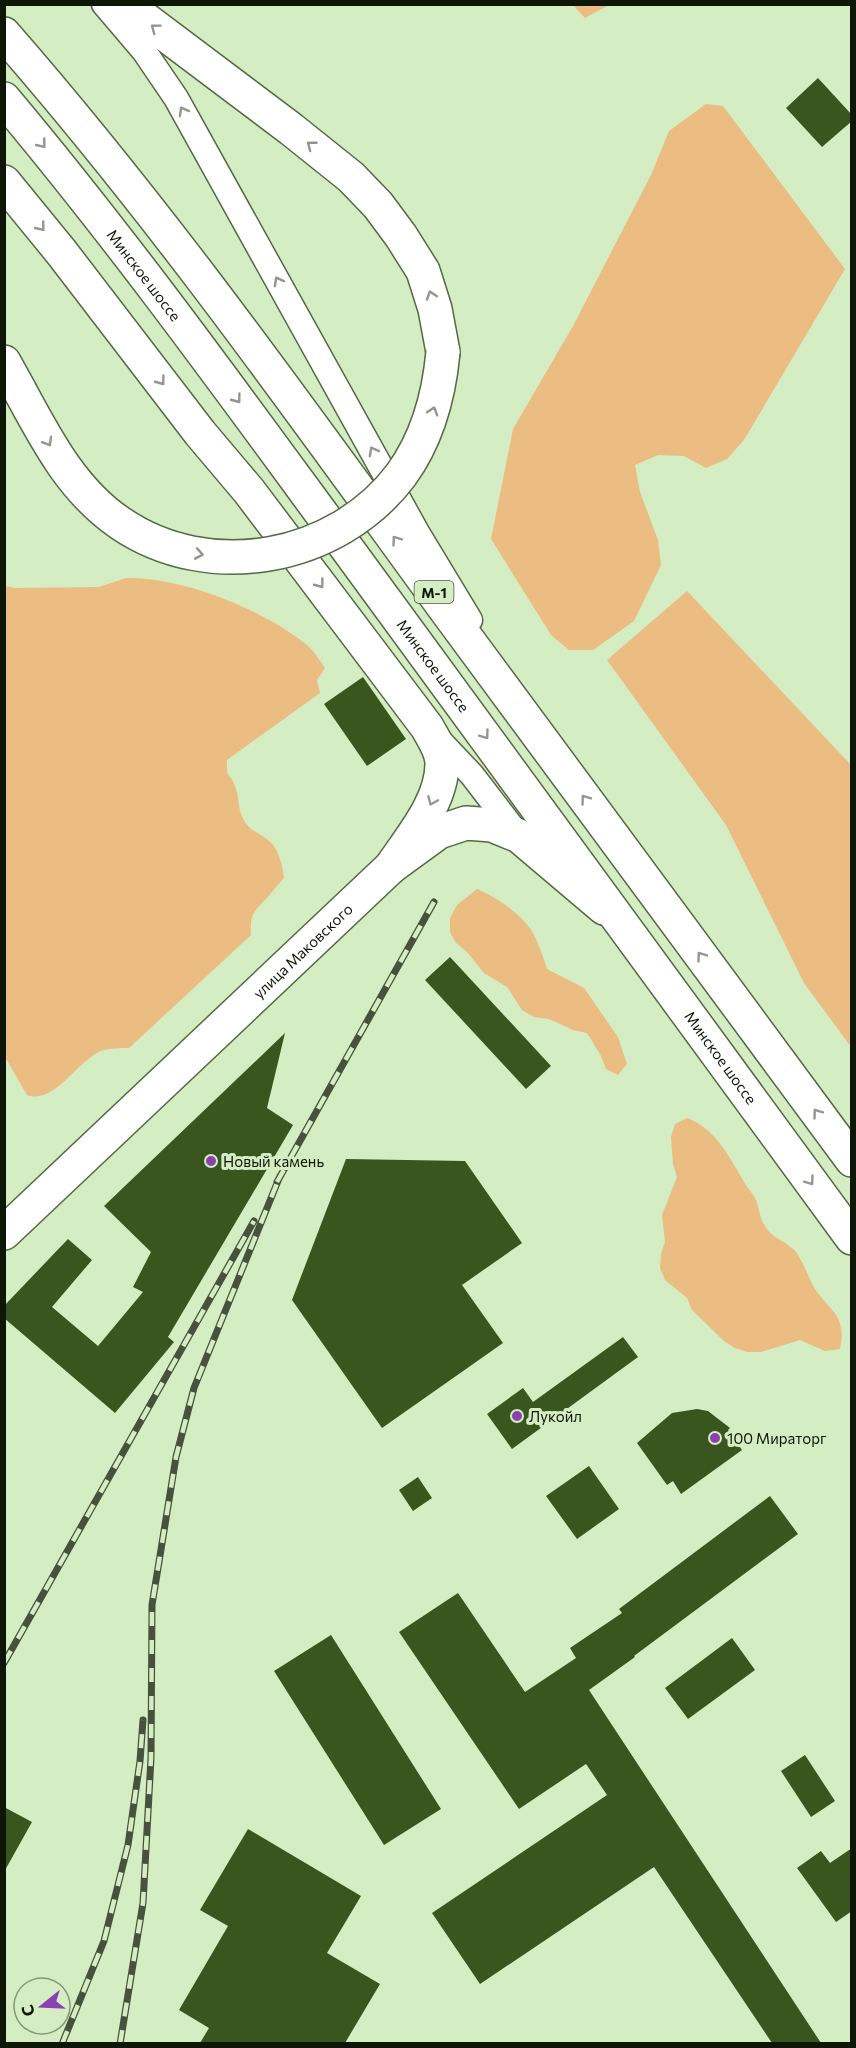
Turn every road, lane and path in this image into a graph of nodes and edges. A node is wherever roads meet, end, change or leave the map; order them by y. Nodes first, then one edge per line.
1 (104, 4) edge
2 (124, 4) edge
3 (4, 34) edge
4 (4, 99) edge
5 (4, 182) edge
6 (4, 362) edge
7 (427, 727) junction
8 (540, 737) junction
9 (519, 836) junction
10 (392, 867) junction
11 (630, 931) junction
12 (852, 1160) edge
13 (4, 1233) edge
14 (852, 1238) edge

8 -> 1 street
6 -> 2 main road, bridge
8 -> 3 main road, М-1
4 -> 11 main road, Минское шоссе / М-1
5 -> 7 main road
7 - 9 street
7 -> 10 main road
12 -> 8 main road, М-1
9 - 10 main road, улица Маковского
9 - 11 main road, улица Маковского
10 - 13 main road, улица Маковского
11 -> 14 main road, Минское шоссе / М-1

